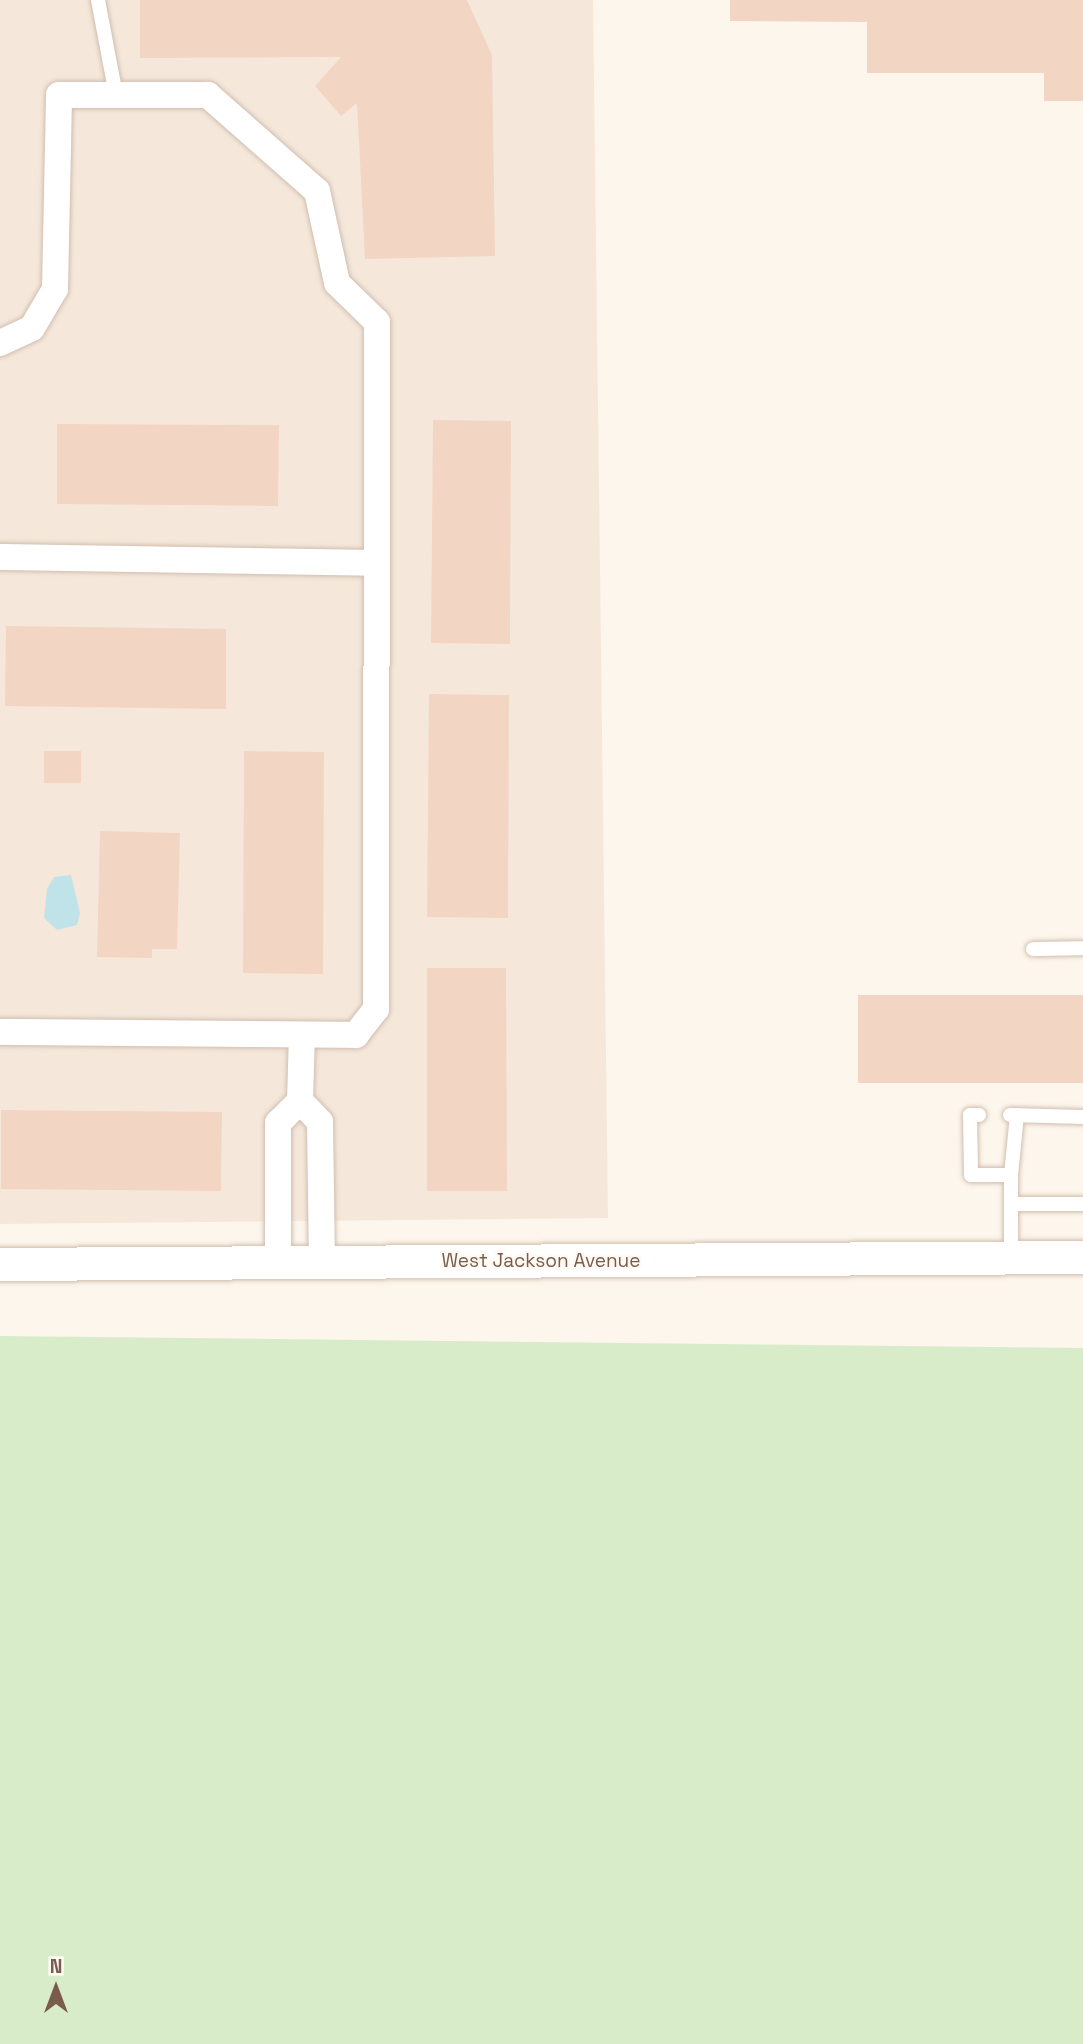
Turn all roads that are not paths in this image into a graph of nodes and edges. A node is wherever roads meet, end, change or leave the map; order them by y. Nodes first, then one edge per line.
1 (98, 0) edge
2 (116, 95) junction
3 (0, 343) edge
4 (0, 557) edge
5 (377, 563) junction
6 (1083, 948) edge
7 (1033, 949) dead end
8 (0, 1032) edge
9 (302, 1035) junction
10 (300, 1101) junction
11 (979, 1115) dead end
12 (1083, 1117) edge
13 (1011, 1175) junction
14 (1011, 1204) junction
15 (1083, 1204) edge
16 (1011, 1258) junction
17 (1083, 1258) edge
18 (278, 1262) junction
19 (322, 1262) junction
20 (0, 1264) edge

1 - 2 lane
2 - 3 street
2 - 5 street
4 - 5 street
5 - 9 street
6 - 7 lane
8 - 9 street
9 - 10 street
10 - 18 street
10 - 19 street
11 - 13 lane
12 - 13 lane
13 - 14 lane
14 - 15 lane
14 - 16 lane
16 - 17 street, West Jackson Avenue
16 - 19 street, West Jackson Avenue
18 - 19 street, West Jackson Avenue
18 - 20 street, West Jackson Avenue

